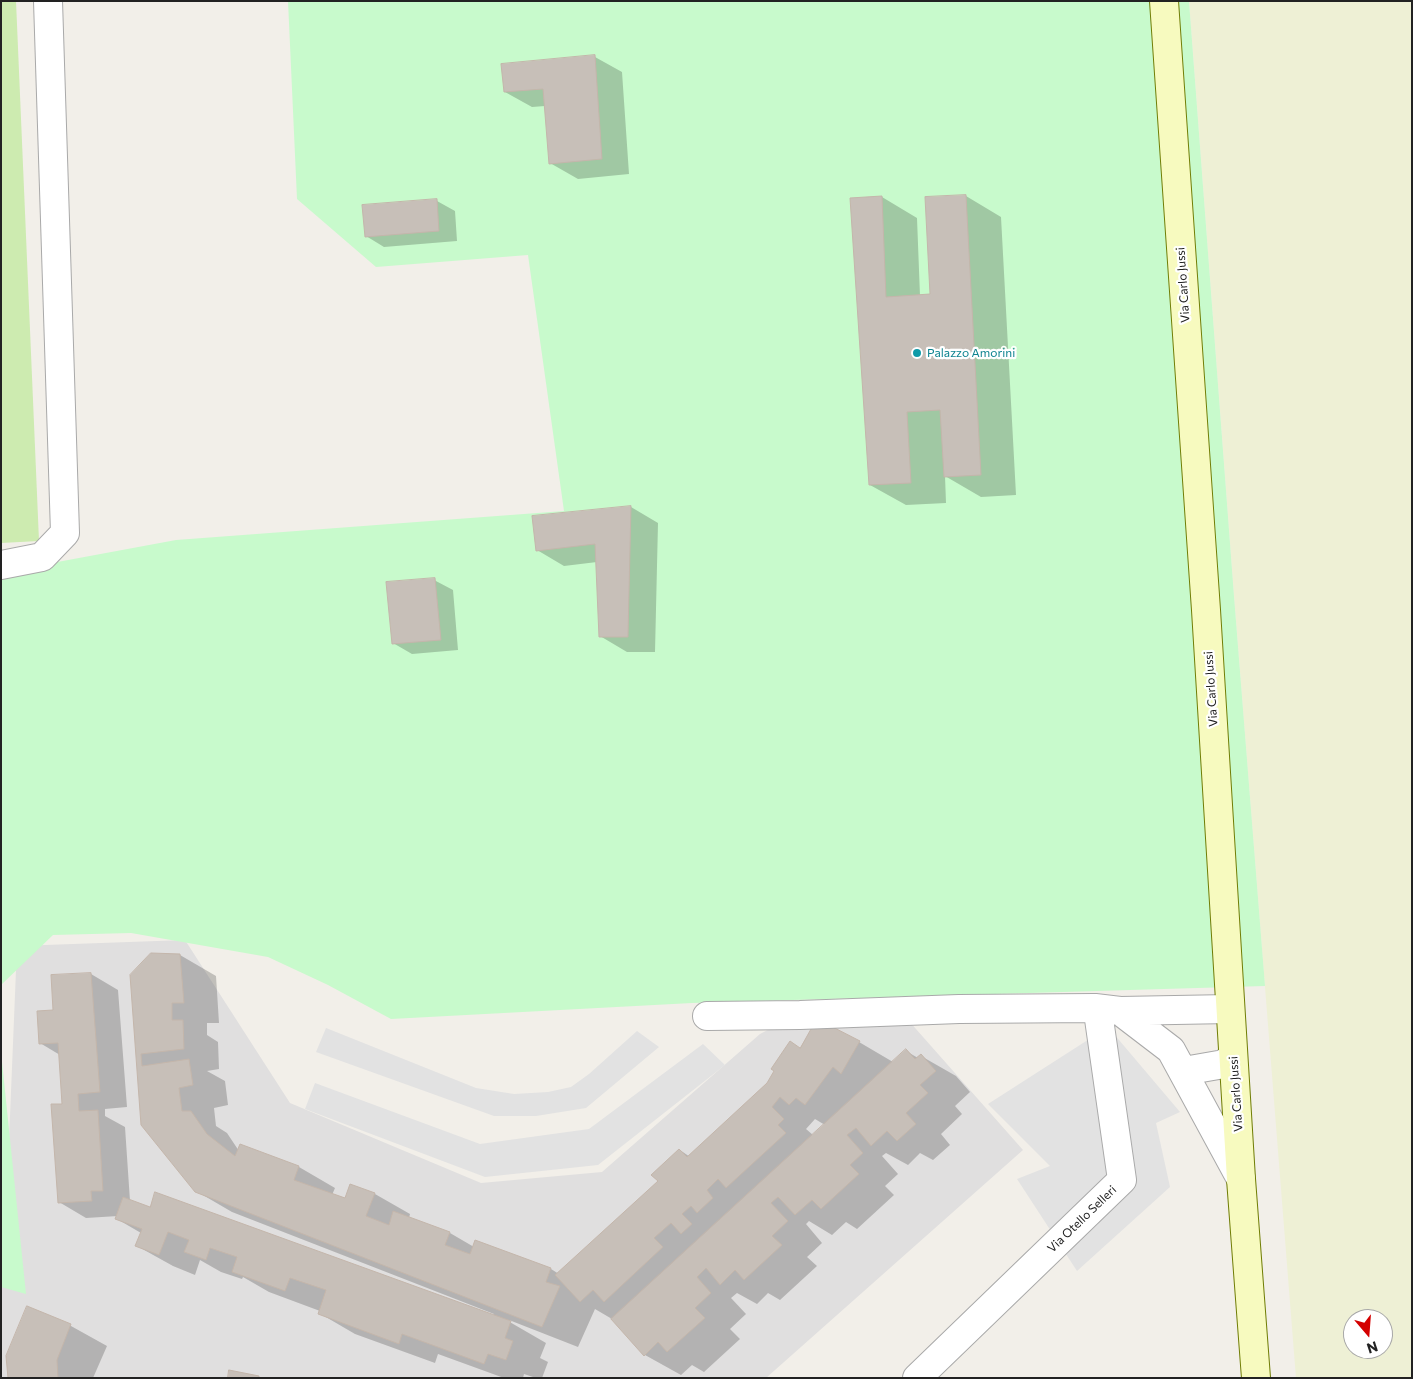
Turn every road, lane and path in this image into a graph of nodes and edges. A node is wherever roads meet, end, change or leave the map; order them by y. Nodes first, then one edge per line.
1 (48, 1) edge
2 (1164, 1) edge
3 (1, 565) edge
4 (1230, 1009) junction
5 (1108, 1010) junction
6 (707, 1016) dead end
7 (1233, 1056) junction
8 (1184, 1071) junction
9 (1241, 1179) junction
10 (917, 1378) edge
11 (1256, 1378) edge

1 - 3 street
2 - 4 street, Via Carlo Jussi
4 - 5 street
4 - 7 street, Via Carlo Jussi
5 - 6 street
5 - 8 street
5 - 10 street, Via Otello Selleri
7 - 8 street
7 - 9 street, Via Carlo Jussi
8 - 9 street
9 - 11 street, Via Carlo Jussi

